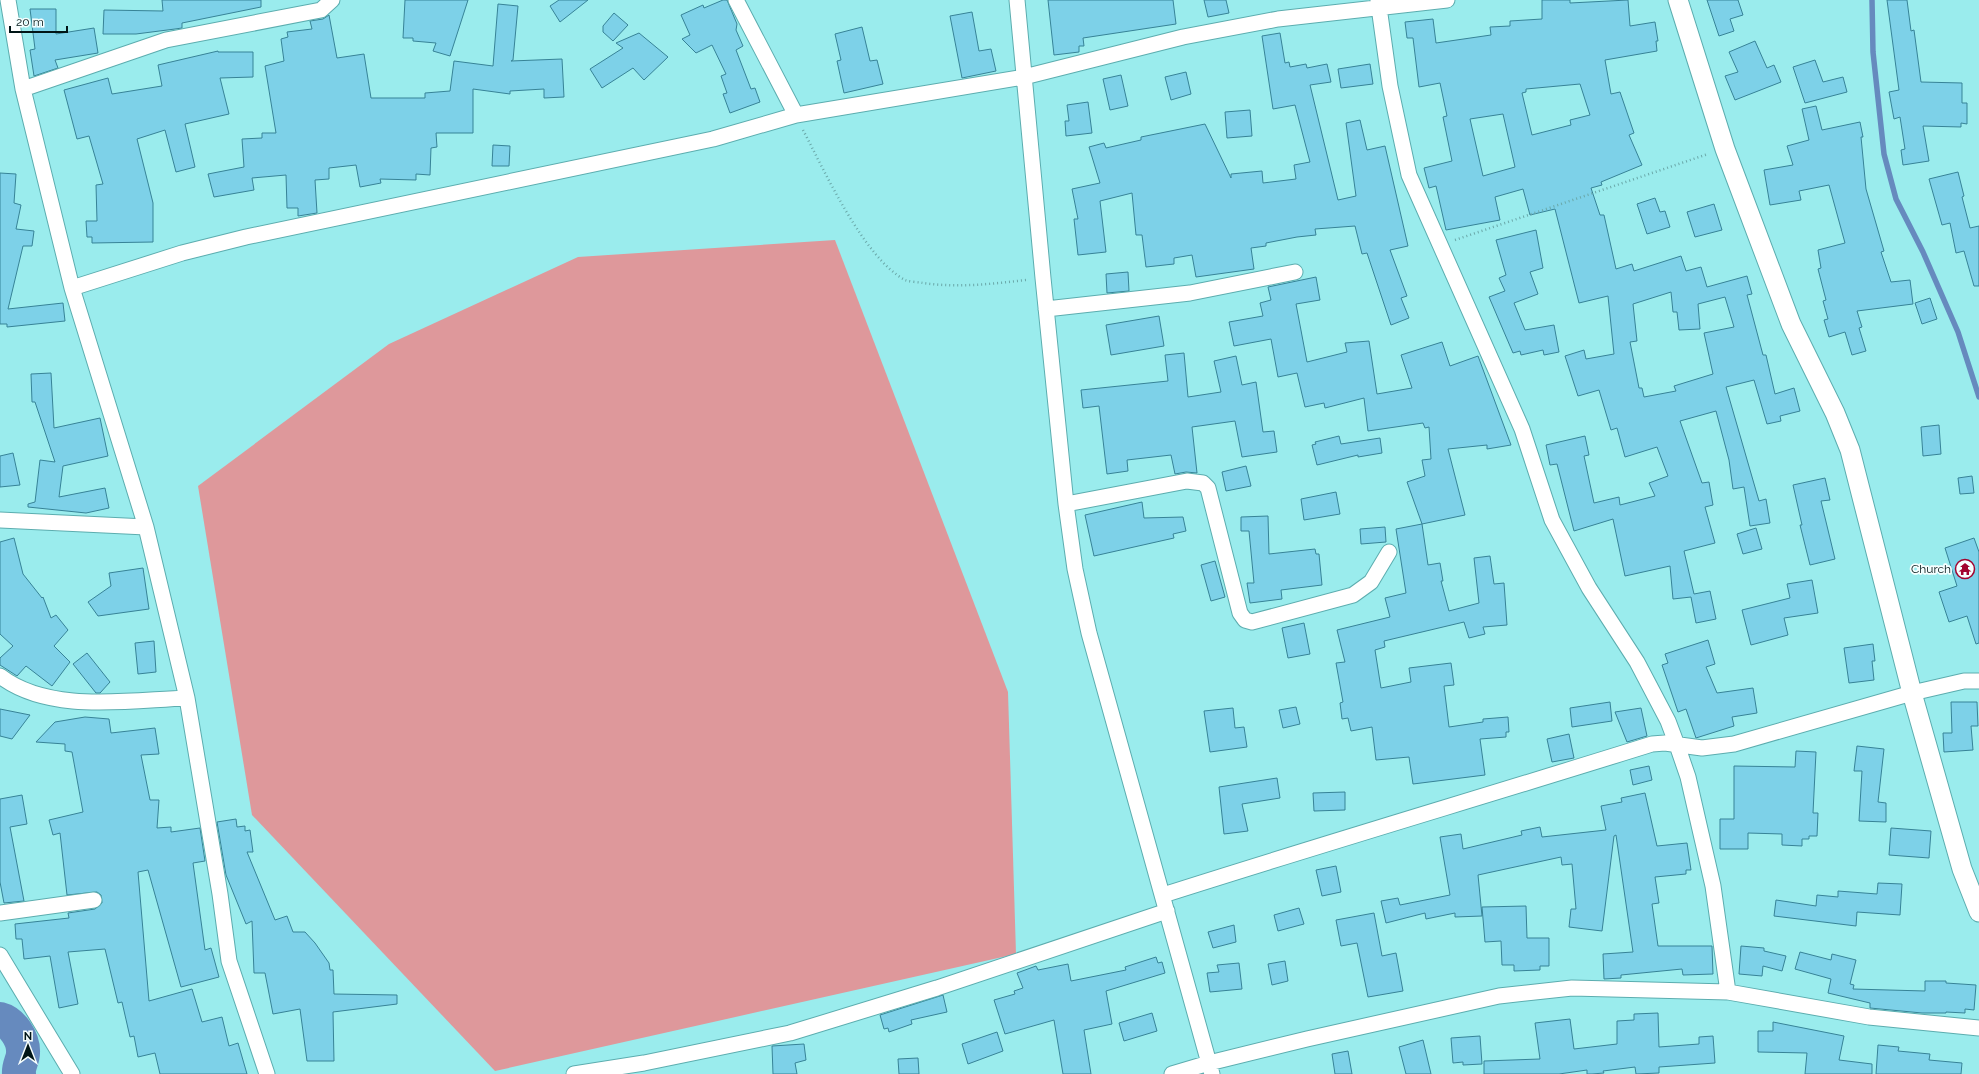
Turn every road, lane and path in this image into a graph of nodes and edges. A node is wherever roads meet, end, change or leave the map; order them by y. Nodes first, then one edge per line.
1 (8, 0) edge
2 (332, 0) edge
3 (736, 0) edge
4 (1018, 0) edge
5 (1447, 0) edge
6 (1678, 0) edge
7 (1379, 4) edge
8 (1024, 77) junction
9 (23, 89) junction
10 (796, 115) junction
11 (1725, 149) junction
12 (1439, 245) junction
13 (1295, 272) dead end
14 (1043, 278) junction
15 (72, 288) junction
16 (1046, 309) junction
17 (1066, 504) junction
18 (0, 520) edge
19 (146, 527) junction
20 (1390, 552) dead end
21 (0, 676) edge
22 (1979, 681) edge
23 (1912, 693) junction
24 (187, 698) junction
25 (1677, 745) junction
26 (1163, 895) junction
27 (94, 900) dead end
28 (1167, 911) junction
29 (1979, 912) edge
30 (0, 913) edge
31 (0, 955) edge
32 (1728, 992) junction
33 (1979, 1028) edge
34 (1211, 1068) edge
35 (72, 1074) edge
36 (267, 1074) edge
37 (574, 1074) edge
38 (1172, 1074) edge

1 - 9 street
2 - 9 street
3 - 10 street
4 - 8 street
5 - 7 street
6 - 11 street
7 - 8 street
7 - 12 street
8 - 10 street
8 - 14 street
9 - 15 street
10 - 14 path
10 - 15 street
11 - 12 path
11 - 23 street
12 - 25 street
13 - 16 street
14 - 16 street
15 - 19 street
16 - 17 street
17 - 20 street
17 - 26 street
18 - 19 street
19 - 24 street
21 - 24 street
22 - 23 street
23 - 25 street
23 - 29 street
24 - 36 street
25 - 26 street
25 - 32 street
26 - 28 street
27 - 30 street
28 - 34 street
28 - 37 street
31 - 35 street
32 - 33 street
32 - 34 street
34 - 38 street

